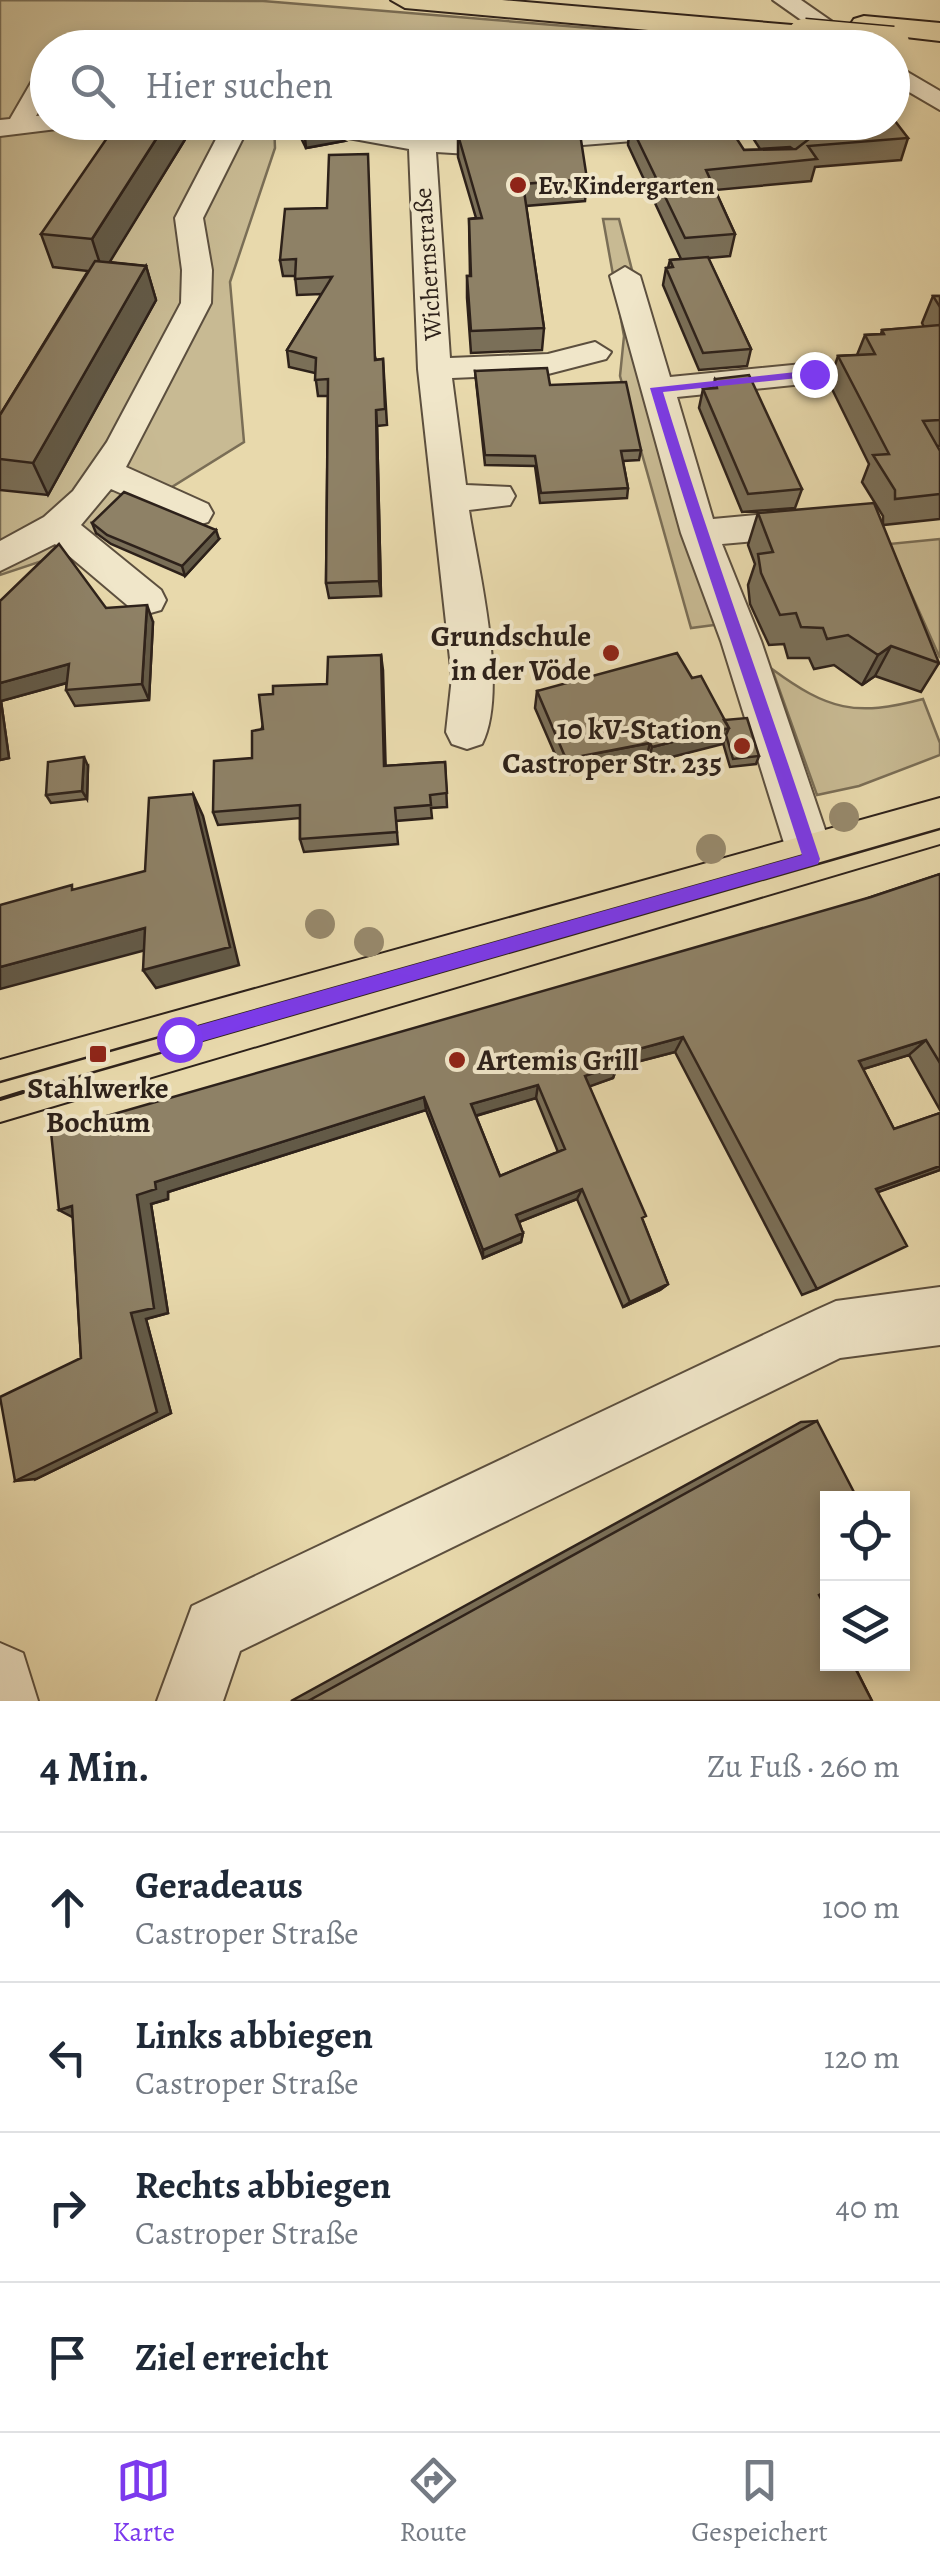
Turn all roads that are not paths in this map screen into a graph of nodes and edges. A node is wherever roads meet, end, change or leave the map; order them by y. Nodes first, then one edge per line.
1 (405, 0) edge
2 (578, 0) edge
3 (790, 18) edge
4 (822, 30) edge
5 (837, 30) edge
6 (940, 32) edge
7 (910, 34) edge
8 (940, 47) edge
9 (910, 53) edge
10 (910, 75) edge
11 (30, 102) edge
12 (940, 106) edge
13 (910, 112) edge
14 (12, 127) edge
15 (229, 140) edge
16 (405, 140) edge
17 (668, 140) edge
18 (422, 143) junction
19 (625, 276) dead end
20 (595, 352) dead end
21 (434, 369) junction
22 (814, 374) dead end
23 (656, 388) junction
24 (107, 473) junction
25 (497, 496) dead end
26 (450, 498) junction
27 (195, 513) dead end
28 (844, 520) edge
29 (57, 526) junction
30 (699, 533) junction
31 (0, 558) edge
32 (147, 600) dead end
33 (467, 732) dead end
34 (940, 821) edge
35 (812, 859) junction
36 (0, 1091) edge
37 (940, 1316) edge
38 (0, 1676) edge
39 (5, 1701) edge
40 (190, 1701) edge

1 - 3 main road
2 - 3 main road
3 - 4 main road, bridge
3 - 5 main road
6 - 7 main road
8 - 9 main road
10 - 12 street
11 - 14 street
12 - 13 street
15 - 24 street
16 - 18 street
17 - 18 street, Wichernstraße
18 - 21 street, Wichernstraße
19 - 23 street
20 - 21 street
21 - 26 street, Wichernstraße
22 - 23 street
23 - 30 street
24 - 27 street
24 - 29 street
25 - 26 street
26 - 33 street, Wichernstraße
28 - 30 street
29 - 31 street
29 - 32 street
30 - 35 street
34 - 35 main road
35 - 36 main road
37 - 40 street
38 - 39 street

